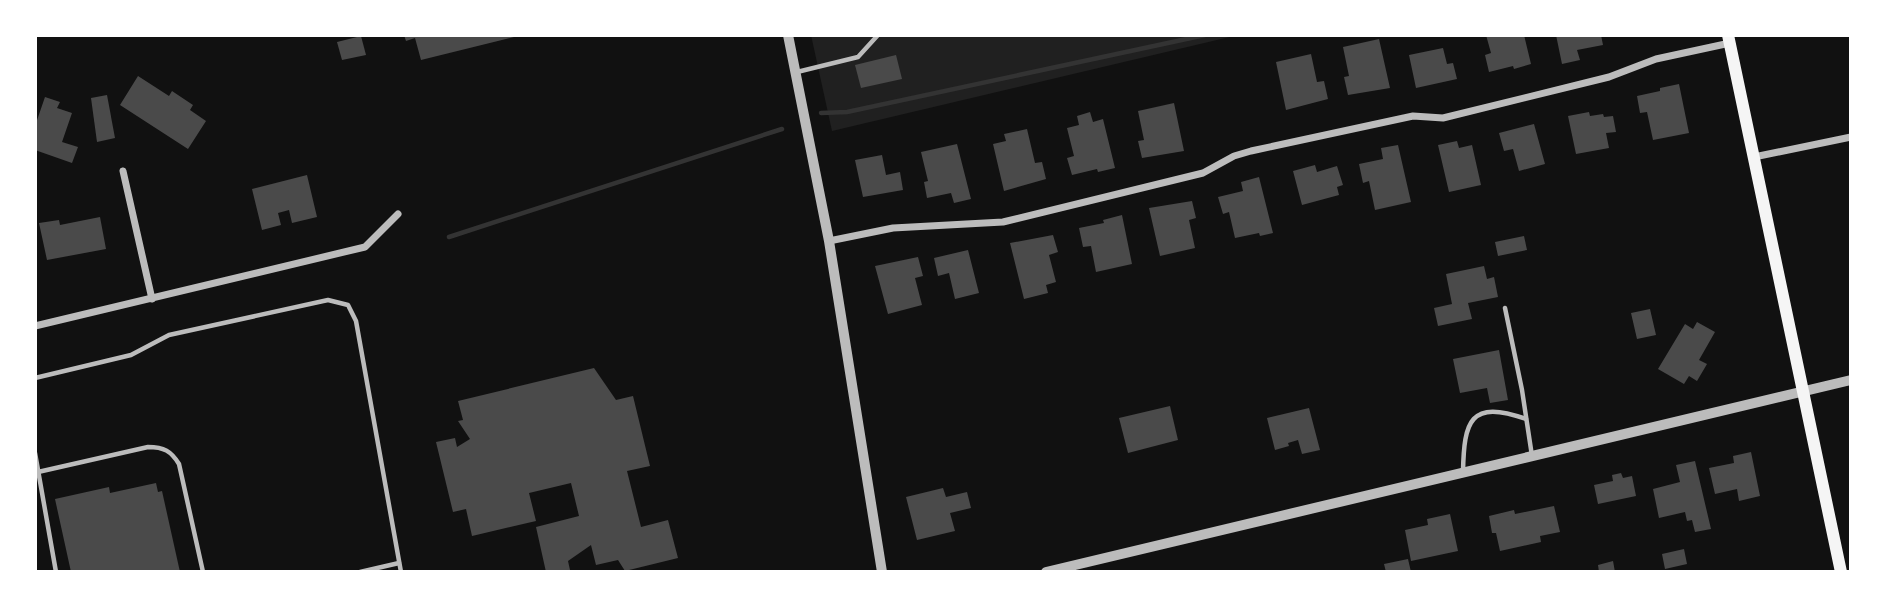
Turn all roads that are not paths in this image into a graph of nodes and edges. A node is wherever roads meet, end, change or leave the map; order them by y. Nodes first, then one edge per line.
1 (788, 35) edge
2 (878, 35) edge
3 (1729, 39) edge
4 (795, 72) junction
5 (1851, 137) edge
6 (1754, 157) junction
7 (123, 171) dead end
8 (398, 214) dead end
9 (829, 242) junction
10 (152, 299) junction
11 (1505, 308) dead end
12 (35, 326) edge
13 (35, 378) edge
14 (1851, 380) edge
15 (1803, 392) junction
16 (1526, 419) junction
17 (35, 453) edge
18 (1532, 456) junction
19 (38, 472) junction
20 (1463, 472) junction
21 (400, 563) junction
22 (56, 572) edge
23 (203, 572) edge
24 (360, 572) edge
25 (401, 572) edge
26 (882, 572) edge
27 (1046, 572) edge
28 (1841, 572) edge

1 - 4 street
2 - 4 lane
3 - 6 main road
3 - 9 street
4 - 9 street
5 - 6 street
6 - 15 main road
7 - 10 street
8 - 10 street
9 - 26 street
10 - 12 street
11 - 16 lane
13 - 21 lane
14 - 15 street
15 - 18 street
15 - 28 main road
16 - 18 lane
16 - 20 lane
17 - 19 lane
18 - 20 street
19 - 22 lane
19 - 23 lane
20 - 27 street
21 - 24 lane
21 - 25 lane

